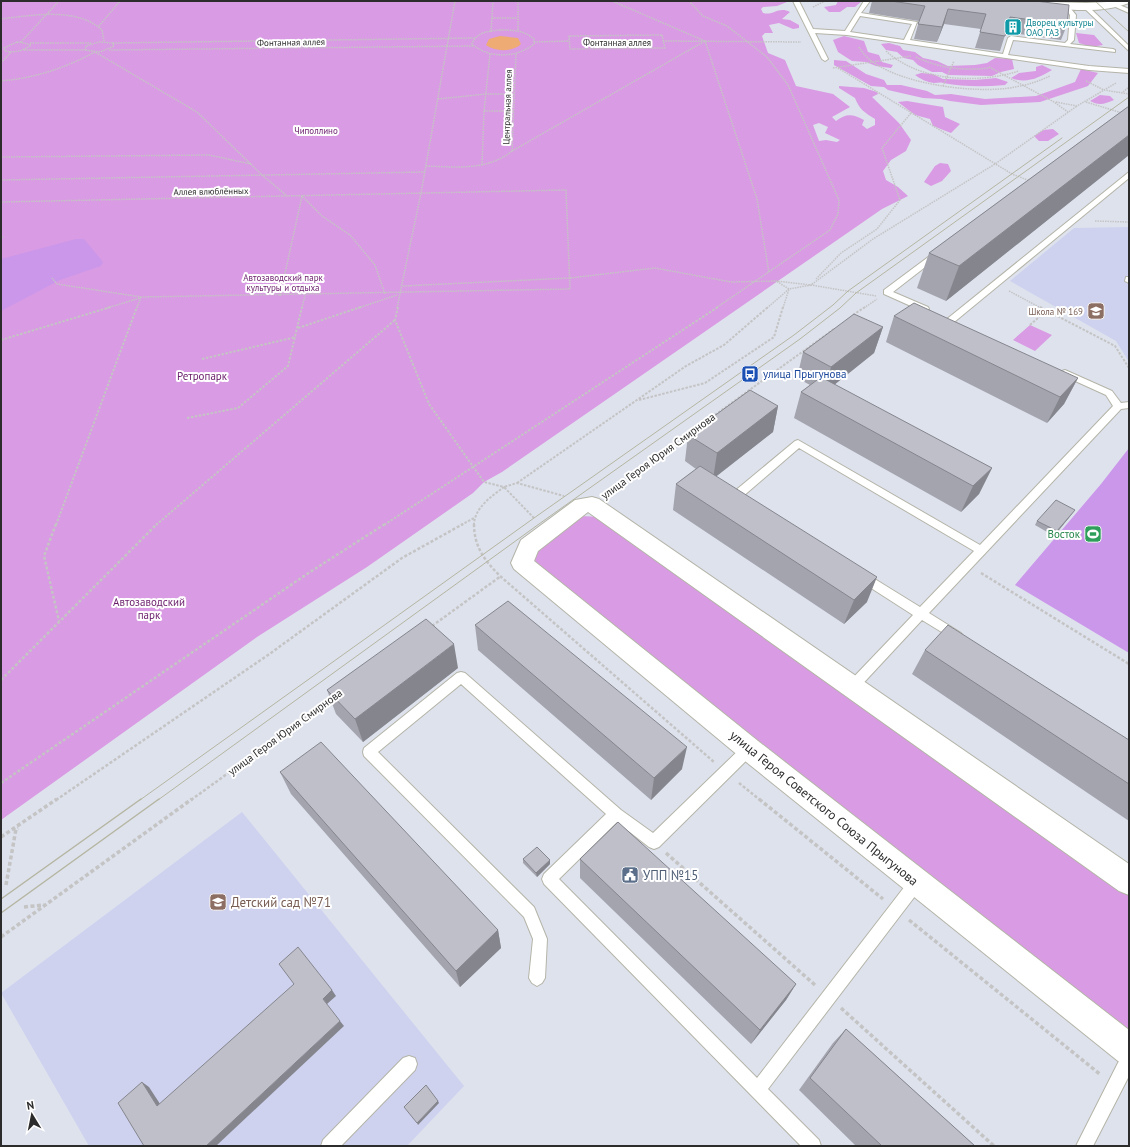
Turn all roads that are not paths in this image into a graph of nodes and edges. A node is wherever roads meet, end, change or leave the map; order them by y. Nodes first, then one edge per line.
1 (796, 1) edge
2 (867, 1) edge
3 (1021, 1) edge
4 (1125, 1) edge
5 (1113, 4) junction
6 (1067, 6) junction
7 (1086, 7) junction
8 (1129, 11) edge
9 (858, 14) junction
10 (811, 31) junction
11 (847, 33) junction
12 (906, 42) junction
13 (1066, 45) junction
14 (1129, 49) edge
15 (1113, 51) dead end
16 (1005, 56) junction
17 (824, 58) road end
18 (1129, 71) edge
19 (1129, 174) edge
20 (942, 251) edge
21 (1057, 369) edge
22 (1118, 406) junction
23 (1129, 406) edge
24 (748, 506) edge
25 (981, 550) junction
26 (854, 572) edge
27 (921, 614) junction
28 (968, 643) edge
29 (852, 687) junction
30 (749, 748) junction
31 (616, 814) junction
32 (1129, 881) edge
33 (916, 882) junction
34 (537, 978) dead end
35 (1129, 1050) edge
36 (1129, 1059) edge
37 (409, 1064) dead end
38 (757, 1091) junction
39 (329, 1146) edge
40 (813, 1146) edge
41 (1084, 1146) edge

1 - 10 lane
2 - 9 lane
3 - 6 street
4 - 5 street
5 - 7 street
5 - 8 lane
6 - 7 street
6 - 13 lane
7 - 14 lane
9 - 11 lane
9 - 12 lane
10 - 11 lane
10 - 17 lane
11 - 12 lane
12 - 16 lane
13 - 15 lane
13 - 16 lane
16 - 18 lane
19 - 20 lane
21 - 22 lane
22 - 23 lane
22 - 25 lane
24 - 25 lane
25 - 27 lane
26 - 27 lane
27 - 28 lane
27 - 29 lane
29 - 30 street, улица Героя Советского Союза Прыгунова
29 - 32 street
30 - 31 lane
30 - 33 street, улица Героя Советского Союза Прыгунова
31 - 34 lane
31 - 38 lane
33 - 35 street, улица Героя Советского Союза Прыгунова
33 - 38 lane
36 - 41 lane
37 - 39 lane
38 - 40 lane

